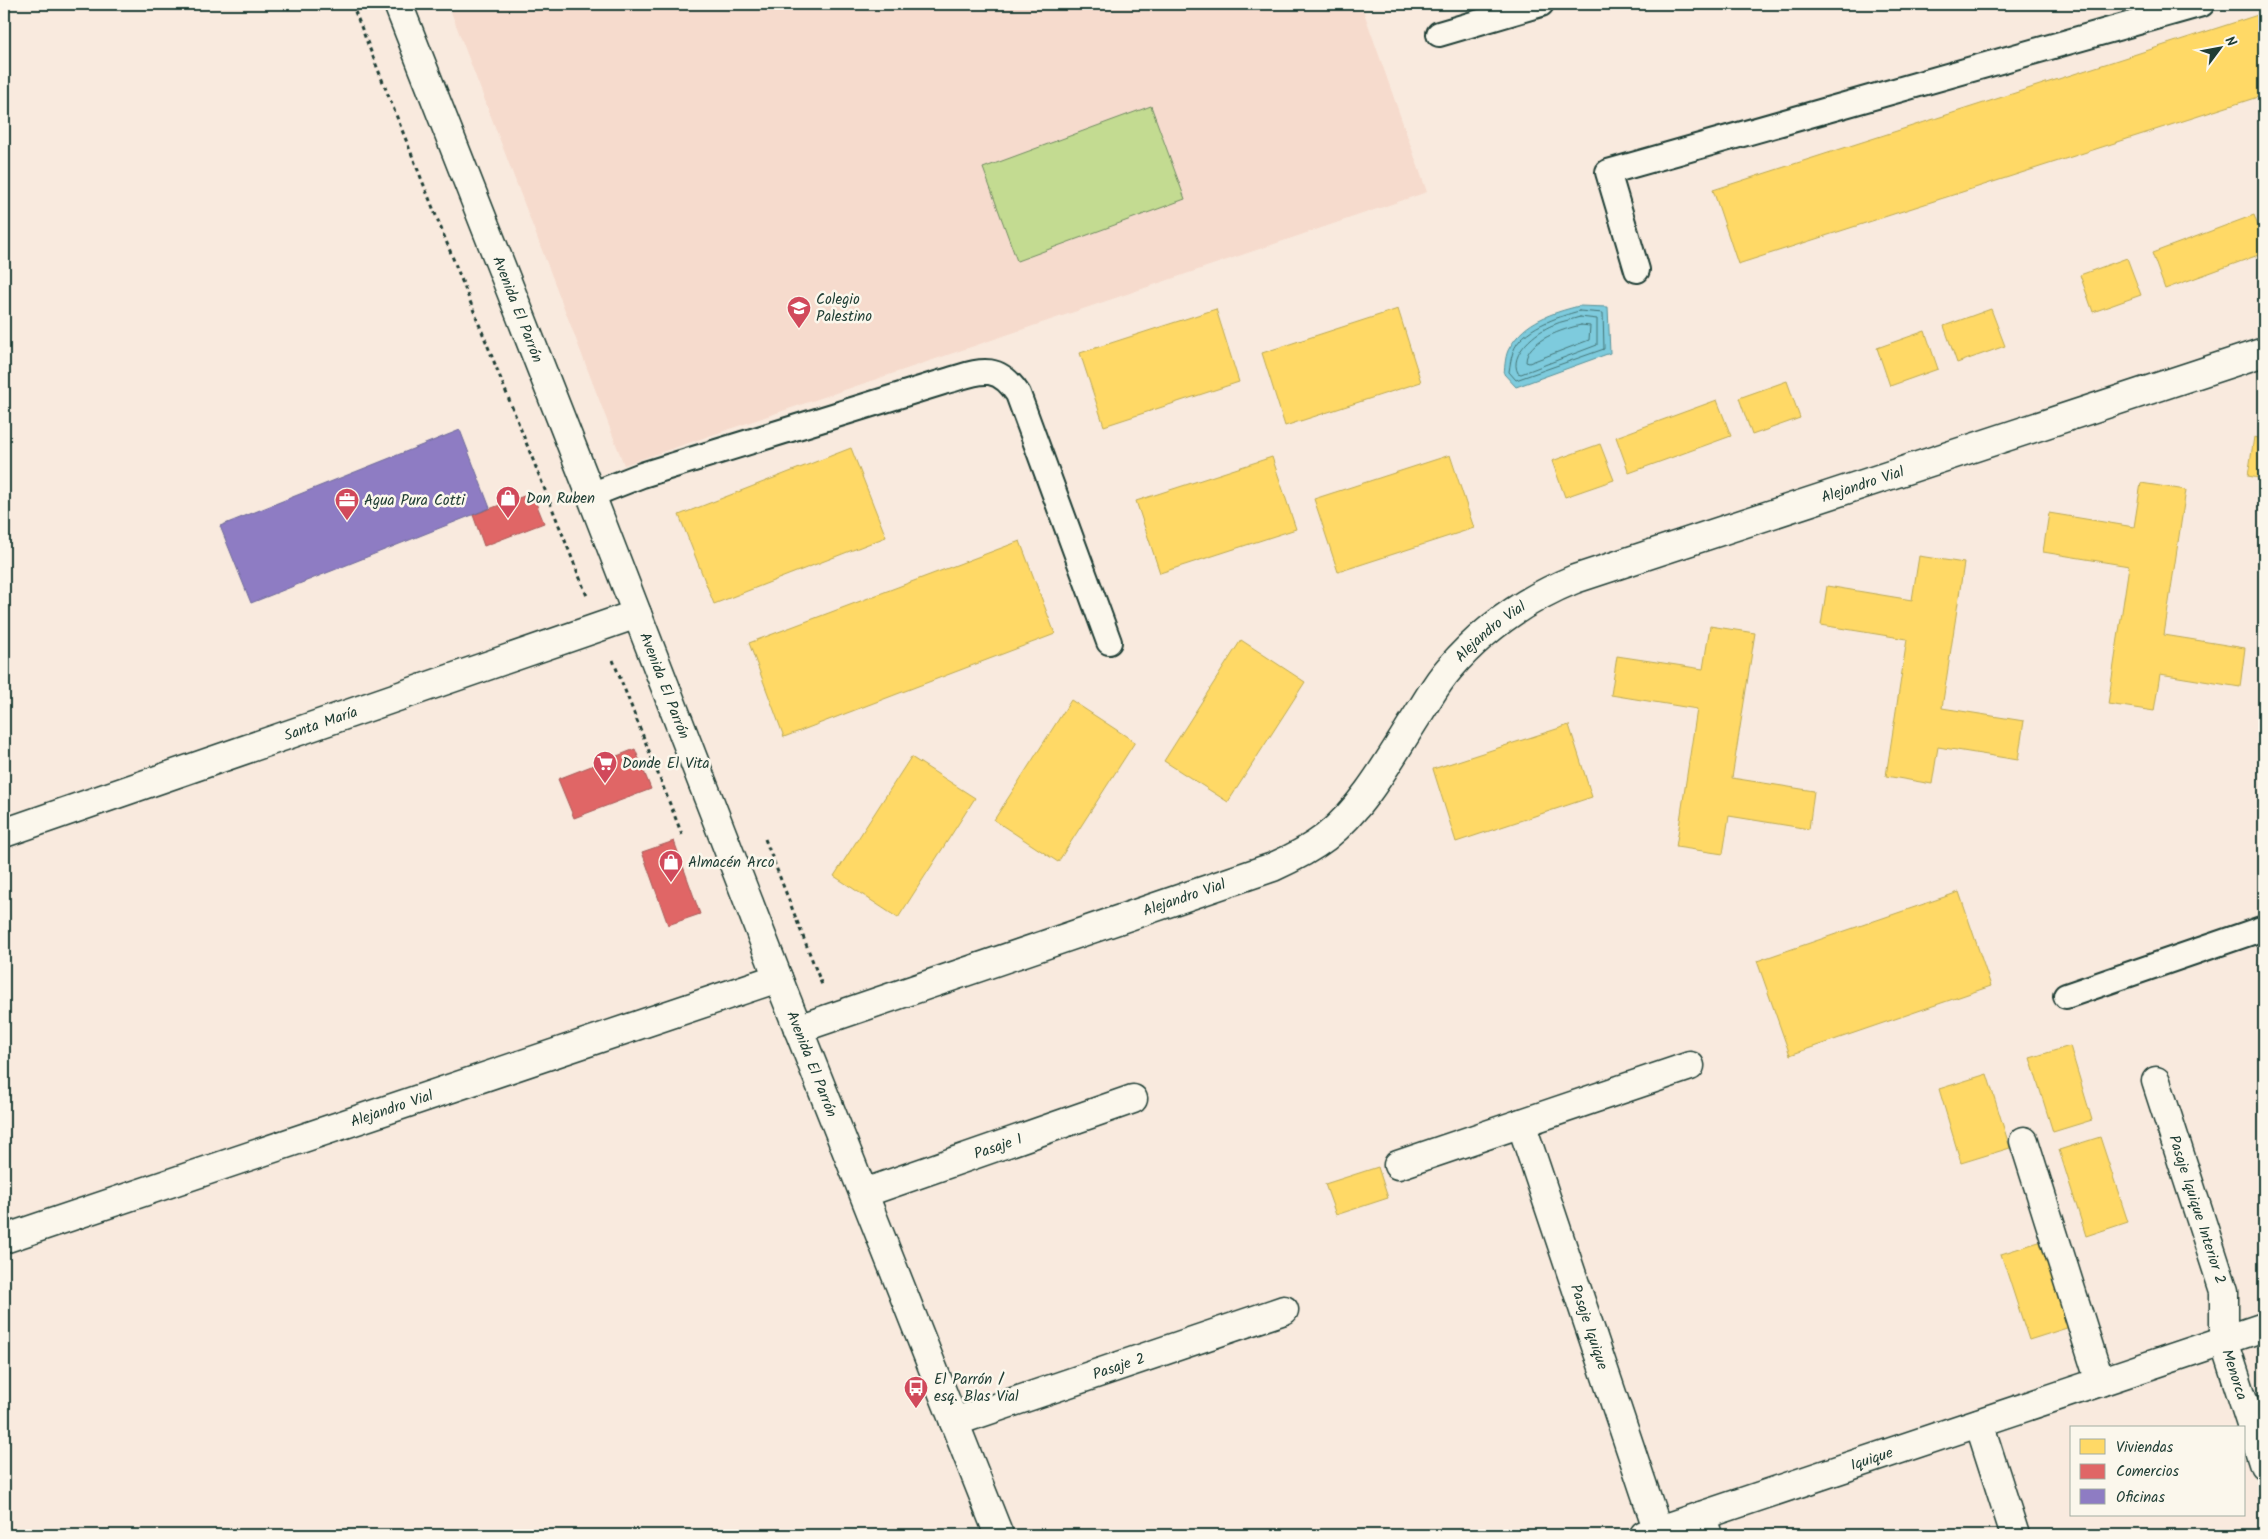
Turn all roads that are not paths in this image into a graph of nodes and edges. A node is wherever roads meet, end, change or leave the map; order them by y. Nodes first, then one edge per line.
1 (398, 4) edge
2 (1541, 4) edge
3 (2202, 4) edge
4 (1439, 34) dead end
5 (1637, 270) dead end
6 (2264, 352) edge
7 (591, 495) junction
8 (637, 614) junction
9 (1109, 642) dead end
10 (4, 833) edge
11 (2264, 928) edge
12 (778, 978) junction
13 (2066, 996) dead end
14 (798, 1029) junction
15 (1690, 1066) dead end
16 (2156, 1081) dead end
17 (1134, 1098) dead end
18 (1521, 1123) junction
19 (2024, 1141) dead end
20 (1398, 1165) dead end
21 (864, 1193) junction
22 (4, 1239) edge
23 (1284, 1310) dead end
24 (2264, 1327) edge
25 (2224, 1341) junction
26 (2100, 1382) junction
27 (954, 1422) junction
28 (1979, 1423) junction
29 (2264, 1465) edge
30 (1705, 1526) edge
31 (1651, 1533) edge
32 (999, 1535) edge
33 (2015, 1535) edge

1 - 7 street, Avenida El Parrón
2 - 4 lane
3 - 5 lane
6 - 14 street, Alejandro Vial
7 - 8 street, Avenida El Parrón
7 - 9 lane
8 - 10 street, Santa María
8 - 12 street, Avenida El Parrón
11 - 13 lane
12 - 14 street, Avenida El Parrón
12 - 22 street, Alejandro Vial
14 - 21 street, Avenida El Parrón
15 - 18 street
16 - 25 street, Pasaje Iquique Interior 2
17 - 21 street, Pasaje 1
18 - 20 street
18 - 31 street, Pasaje Iquique
19 - 26 street
21 - 27 street, Avenida El Parrón
23 - 27 street, Pasaje 2
24 - 25 street, Iquique
25 - 26 street, Iquique
25 - 29 street, Menorca
26 - 28 street, Iquique
27 - 32 street, Avenida El Parrón
28 - 30 street, Iquique
28 - 33 street
30 - 31 street, Iquique

